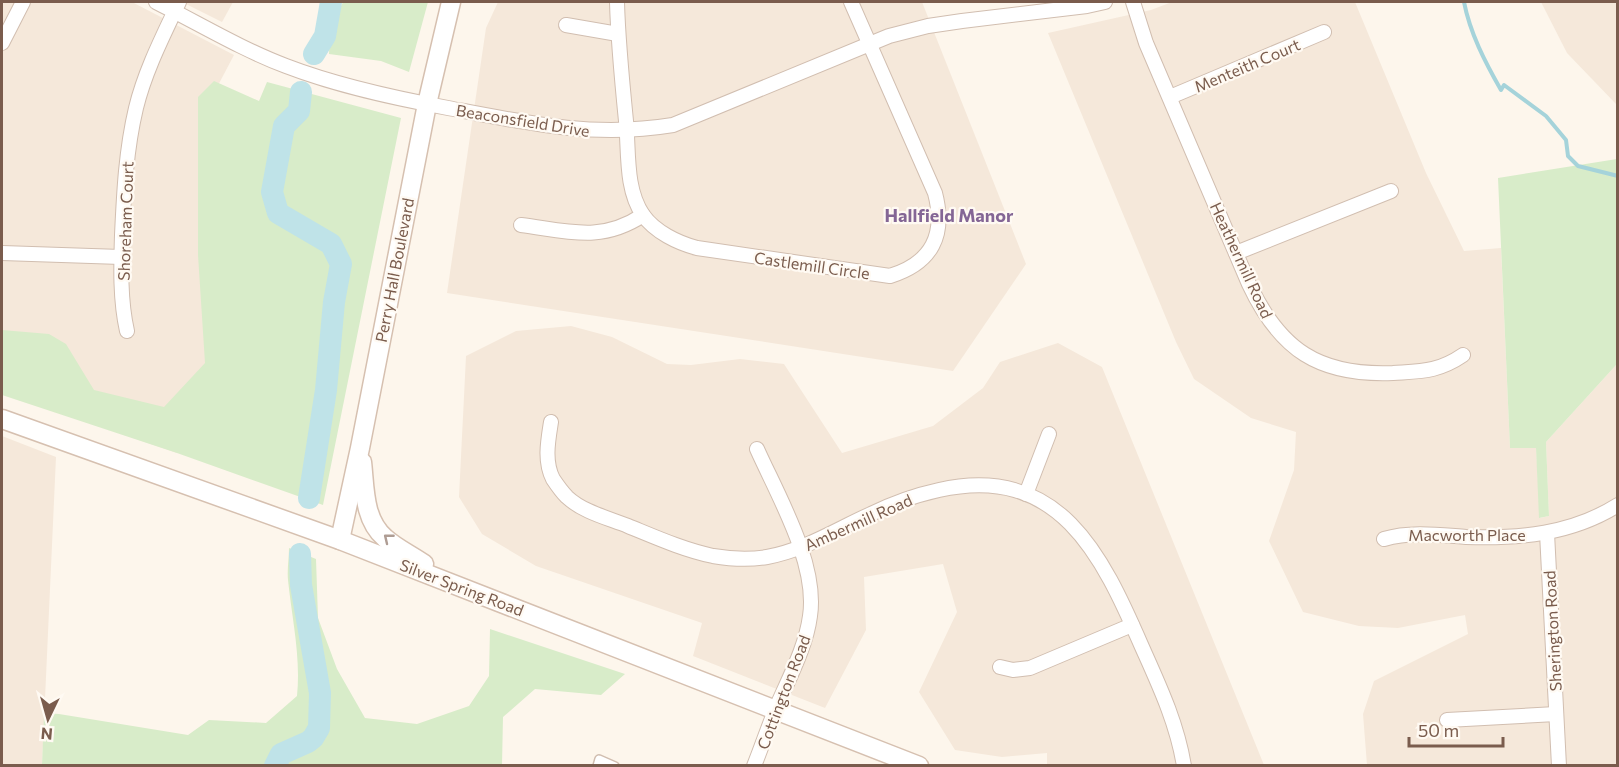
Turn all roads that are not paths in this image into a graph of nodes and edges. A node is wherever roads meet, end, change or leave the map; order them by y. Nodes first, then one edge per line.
1 (23, 2) edge
2 (156, 2) edge
3 (451, 2) edge
4 (617, 2) edge
5 (851, 2) edge
6 (1105, 2) edge
7 (1133, 2) edge
8 (176, 6) edge
9 (566, 25) dead end
10 (1324, 32) dead end
11 (618, 34) junction
12 (2, 43) edge
13 (870, 43) junction
14 (1170, 98) junction
15 (427, 104) junction
16 (627, 130) junction
17 (1390, 191) dead end
18 (643, 215) junction
19 (521, 225) dead end
20 (2, 253) edge
21 (1236, 253) junction
22 (122, 257) junction
23 (127, 331) dead end
24 (1463, 355) dead end
25 (2, 419) edge
26 (551, 422) dead end
27 (1050, 434) dead end
28 (360, 448) junction
29 (757, 448) dead end
30 (1026, 494) junction
31 (1617, 505) edge
32 (1547, 533) junction
33 (1384, 538) dead end
34 (340, 540) junction
35 (801, 548) junction
36 (453, 583) junction
37 (1132, 625) junction
38 (1000, 667) dead end
39 (776, 709) junction
40 (1556, 714) junction
41 (1447, 720) dead end
42 (597, 765) edge
43 (615, 765) edge
44 (754, 765) edge
45 (919, 765) edge
46 (1184, 765) edge
47 (1559, 765) edge

1 - 12 street
2 - 8 street, Beaconsfield Drive
3 - 15 main road, Perry Hall Boulevard
4 - 11 street, Castlemill Circle
5 - 13 street, Castlemill Circle
6 - 13 street, Beaconsfield Drive
7 - 14 street, Heathermill Road
8 - 15 street, Beaconsfield Drive
8 - 22 street, Shoreham Court
9 - 11 street
10 - 14 street, Menteith Court
11 - 16 street, Castlemill Circle
13 - 16 street, Beaconsfield Drive
13 - 18 street, Castlemill Circle
14 - 21 street, Heathermill Road
15 - 16 street, Beaconsfield Drive
15 - 28 main road, Perry Hall Boulevard
16 - 18 street, Castlemill Circle
17 - 21 street
18 - 19 street
20 - 22 street
21 - 24 street, Heathermill Road
22 - 23 street, Shoreham Court
25 - 34 main road, Silver Spring Road
26 - 35 street, Ambermill Road
27 - 30 street
28 - 34 main road, Perry Hall Boulevard
36 -> 28 main road
29 - 35 street, Cottington Road
30 - 35 street, Ambermill Road
30 - 37 street, Ambermill Road
31 - 32 street, Macworth Place
32 - 33 street, Macworth Place
32 - 40 street, Sherington Road
34 - 36 main road, Silver Spring Road
35 - 39 street, Cottington Road
36 - 39 main road, Silver Spring Road
37 - 38 street
37 - 46 street, Ambermill Road
39 - 44 street, Cottington Road
39 - 45 main road, Silver Spring Road
40 - 41 street
40 - 47 street, Sherington Road
42 - 43 lane

